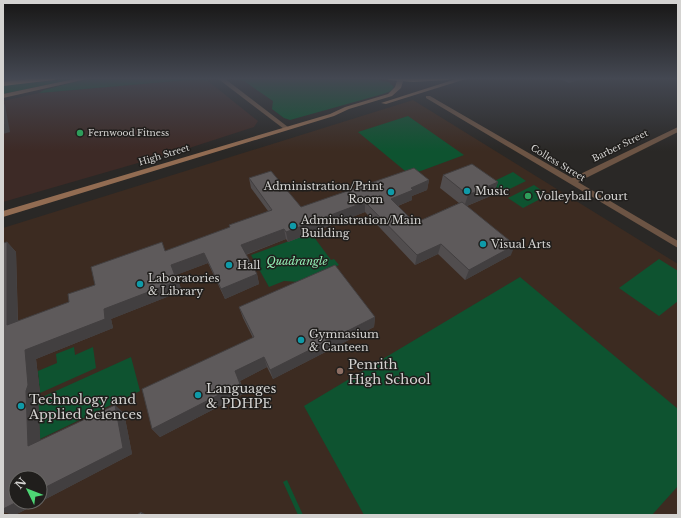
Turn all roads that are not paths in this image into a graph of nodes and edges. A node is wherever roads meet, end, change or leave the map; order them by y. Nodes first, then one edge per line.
1 (252, 102) edge
2 (366, 102) edge
3 (386, 102) edge
4 (437, 102) edge
5 (332, 115) junction
6 (286, 128) junction
7 (678, 129) edge
8 (571, 182) junction
9 (3, 214) edge
10 (678, 245) edge

1 - 6 street
2 - 5 street
3 - 5 street
4 - 8 street, Colless Street
5 - 6 street, High Street
6 - 9 street, High Street
7 - 8 street, Barber Street
8 - 10 street, Colless Street

